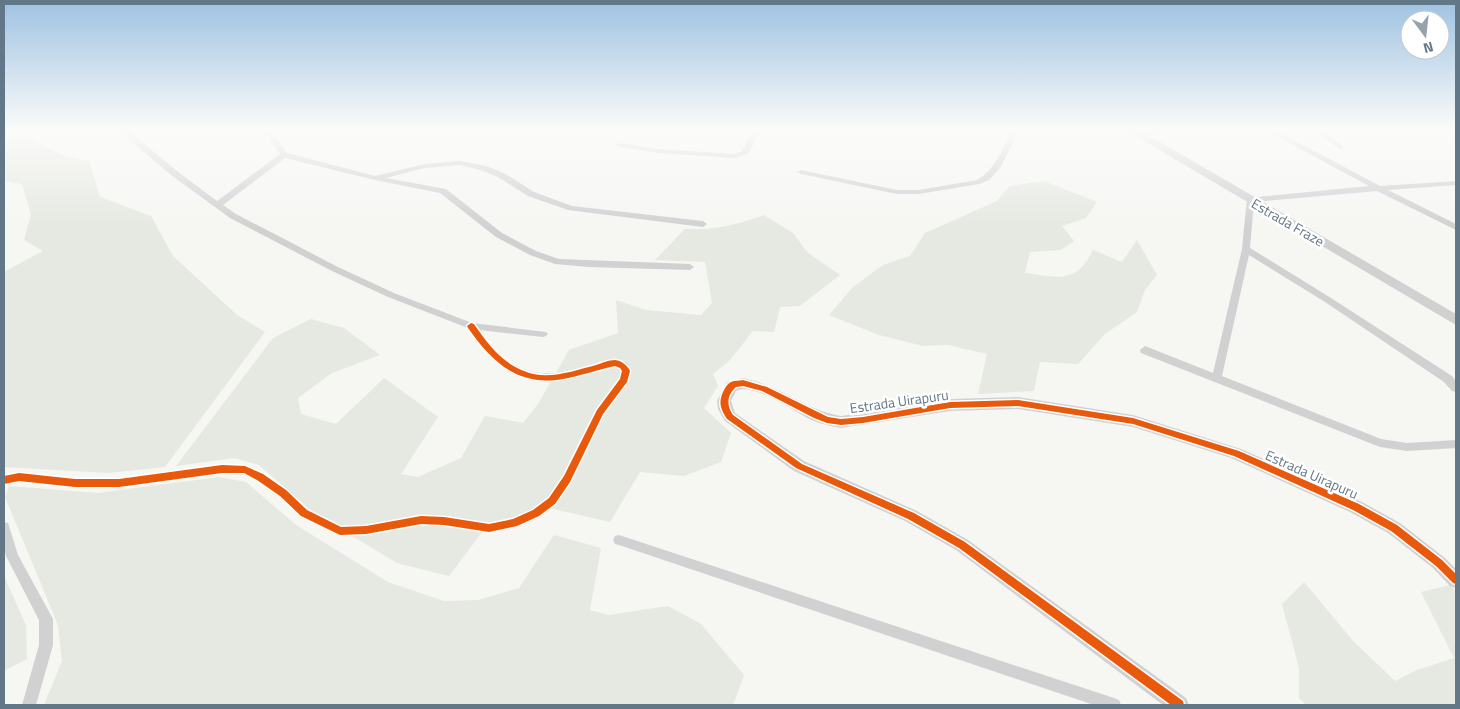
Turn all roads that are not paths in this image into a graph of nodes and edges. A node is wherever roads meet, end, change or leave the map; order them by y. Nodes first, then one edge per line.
1 (161, 162) edge
2 (276, 162) edge
3 (309, 162) edge
4 (999, 162) edge
5 (1185, 162) edge
6 (1329, 162) edge
7 (801, 172) dead end
8 (375, 178) junction
9 (1456, 184) edge
10 (1378, 188) junction
11 (1250, 200) junction
12 (216, 205) junction
13 (703, 224) dead end
14 (1456, 227) edge
15 (1246, 250) junction
16 (690, 267) dead end
17 (1456, 320) edge
18 (471, 326) junction
19 (543, 334) dead end
20 (1145, 350) dead end
21 (1217, 378) junction
22 (1456, 388) edge
23 (1456, 444) edge
24 (4, 480) edge
25 (4, 527) edge
26 (619, 540) dead end
27 (1456, 580) edge
28 (29, 705) edge
29 (1114, 705) edge
30 (1179, 705) edge

1 - 12 street
2 - 12 street
3 - 8 street
4 - 7 street
5 - 11 street, Estrada Fraze
6 - 10 street
8 - 13 street
8 - 16 street
9 - 10 street
10 - 11 street
10 - 14 street
11 - 15 street
11 - 17 street, Estrada Fraze
12 - 18 street
15 - 21 street
15 - 22 street
18 - 19 street
18 - 24 street
20 - 21 street
21 - 23 street
25 - 28 street
26 - 29 street
27 - 30 street, Estrada Uirapuru

